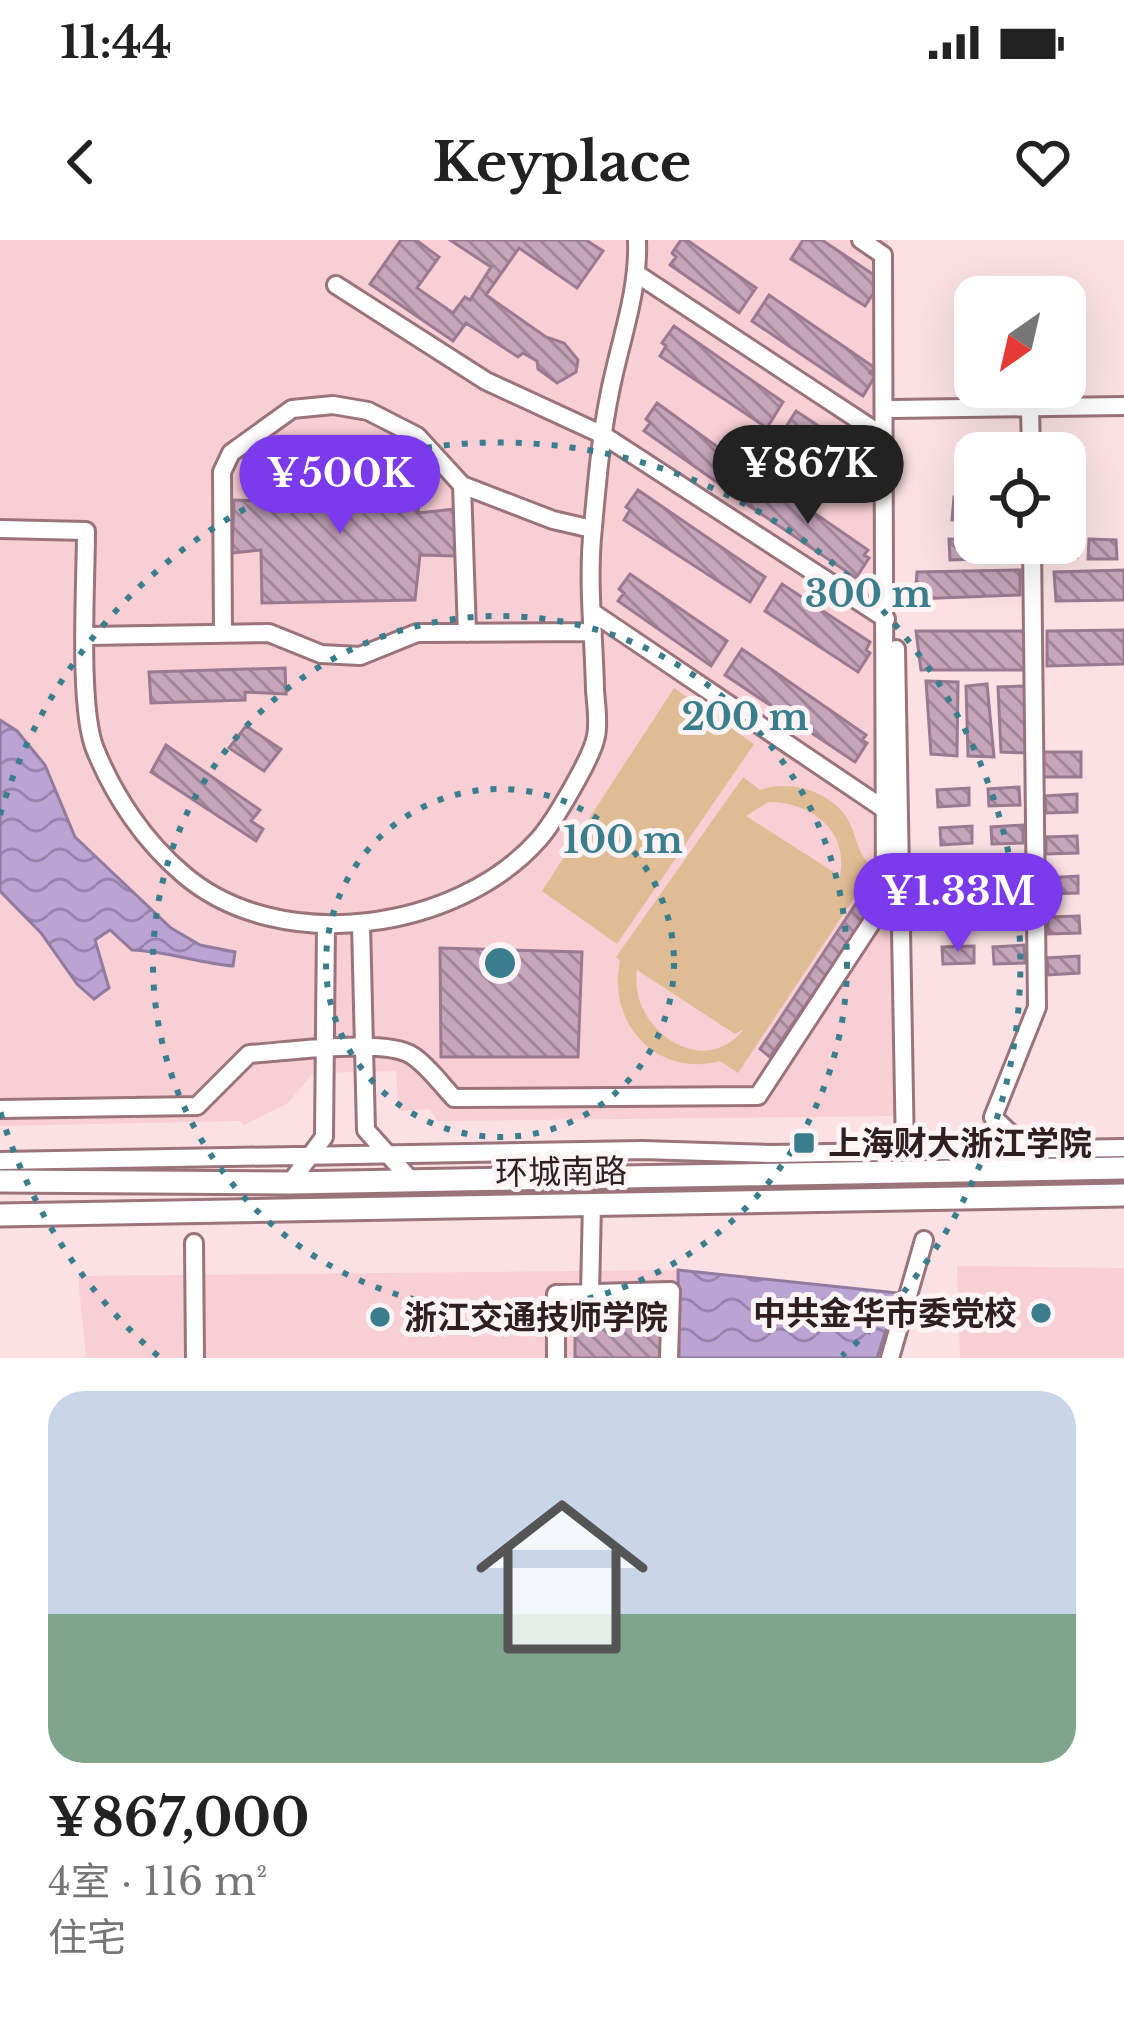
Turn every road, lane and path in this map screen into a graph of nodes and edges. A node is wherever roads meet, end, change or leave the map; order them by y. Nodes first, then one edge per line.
1 (637, 240) edge
2 (861, 240) edge
3 (885, 245) edge
4 (637, 274) junction
5 (336, 285) dead end
6 (1124, 406) edge
7 (1086, 407) edge
8 (1030, 408) joint
9 (892, 410) junction
10 (1030, 432) edge
11 (603, 435) junction
12 (883, 436) junction
13 (463, 485) junction
14 (592, 529) junction
15 (0, 530) edge
16 (1032, 564) edge
17 (592, 612) junction
18 (886, 620) junction
19 (593, 632) junction
20 (466, 633) junction
21 (223, 634) junction
22 (87, 636) junction
23 (884, 809) junction
24 (326, 924) junction
25 (361, 924) junction
26 (364, 1046) junction
27 (325, 1050) junction
28 (0, 1109) edge
29 (1124, 1148) edge
30 (733, 1153) junction
31 (905, 1153) junction
32 (310, 1155) junction
33 (389, 1156) junction
34 (0, 1161) edge
35 (1029, 1164) junction
36 (1124, 1168) edge
37 (684, 1175) junction
38 (409, 1178) junction
39 (0, 1181) edge
40 (290, 1183) junction
41 (1023, 1196) junction
42 (1124, 1196) edge
43 (592, 1204) junction
44 (0, 1215) edge
45 (924, 1240) dead end
46 (194, 1243) dead end
47 (590, 1293) junction
48 (195, 1358) edge
49 (556, 1358) edge
50 (669, 1358) edge
51 (890, 1358) edge

1 - 4 street
2 - 3 street
3 - 9 street
3 - 12 street
4 - 11 street
4 - 12 street
5 - 11 street
6 - 7 street
8 - 9 street
8 - 10 street
9 - 31 street
11 - 14 street
11 - 18 street
12 - 18 street
13 - 14 street
13 - 20 street
13 - 21 street
14 - 17 street
15 - 22 street
16 - 35 street
17 - 19 street
17 - 23 street
18 - 23 street
19 - 20 street
19 - 25 street
20 - 21 street
21 - 22 street
22 - 24 street
23 - 26 street
24 - 25 street
24 - 27 street
25 - 26 street
26 - 27 street
26 - 33 street
27 - 28 street
27 - 32 street
29 - 35 street
30 - 31 street
30 - 33 street
30 - 37 street
31 - 35 street
32 - 33 street
32 - 34 street
32 - 40 street
33 - 38 street
35 - 36 main road, 环城南路
35 - 37 main road, 环城南路
35 - 41 street
37 - 38 main road, 环城南路
38 - 40 main road, 环城南路
39 - 40 main road, 环城南路
41 - 42 main road, 环城南路
41 - 43 main road, 环城南路
43 - 44 main road, 环城南路
43 - 47 street
45 - 51 street
46 - 48 street
47 - 49 street
47 - 50 street

